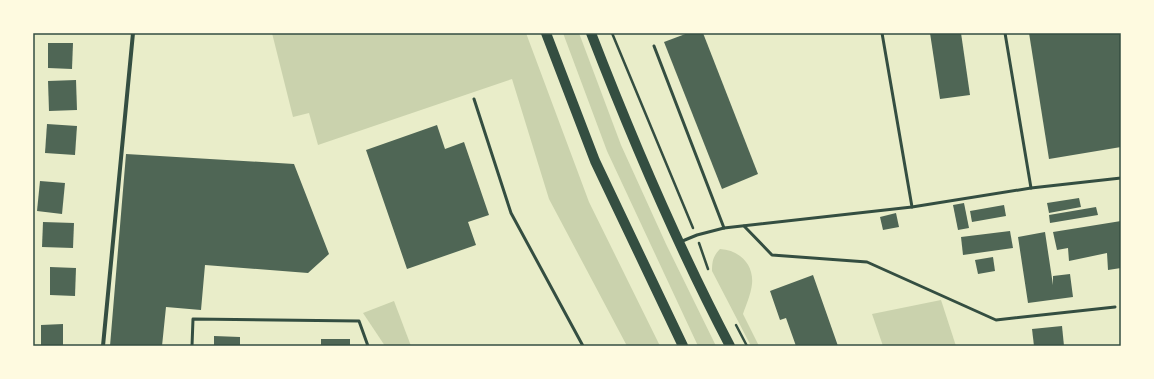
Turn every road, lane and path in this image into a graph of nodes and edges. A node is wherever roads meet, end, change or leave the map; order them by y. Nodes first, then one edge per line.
1 (133, 33) edge
2 (546, 33) edge
3 (591, 33) edge
4 (612, 33) edge
5 (882, 33) edge
6 (1005, 33) edge
7 (654, 46) dead end
8 (474, 99) dead end
9 (1121, 178) edge
10 (1031, 188) junction
11 (912, 206) junction
12 (744, 226) junction
13 (724, 228) junction
14 (697, 235) junction
15 (680, 242) junction
16 (710, 276) dead end
17 (1115, 307) dead end
18 (732, 318) dead end
19 (103, 346) edge
20 (192, 346) edge
21 (368, 346) edge
22 (583, 346) edge
23 (683, 346) edge
24 (730, 346) edge
25 (747, 346) edge

1 - 19 street
2 - 23 main road
3 - 15 main road
4 - 14 path
5 - 11 lane
6 - 10 lane
7 - 13 lane
8 - 22 lane
9 - 10 lane
10 - 11 lane
11 - 12 lane
12 - 13 lane
12 - 17 lane
13 - 14 lane
14 - 15 lane
14 - 16 path
15 - 24 main road
18 - 25 path
20 - 21 lane

